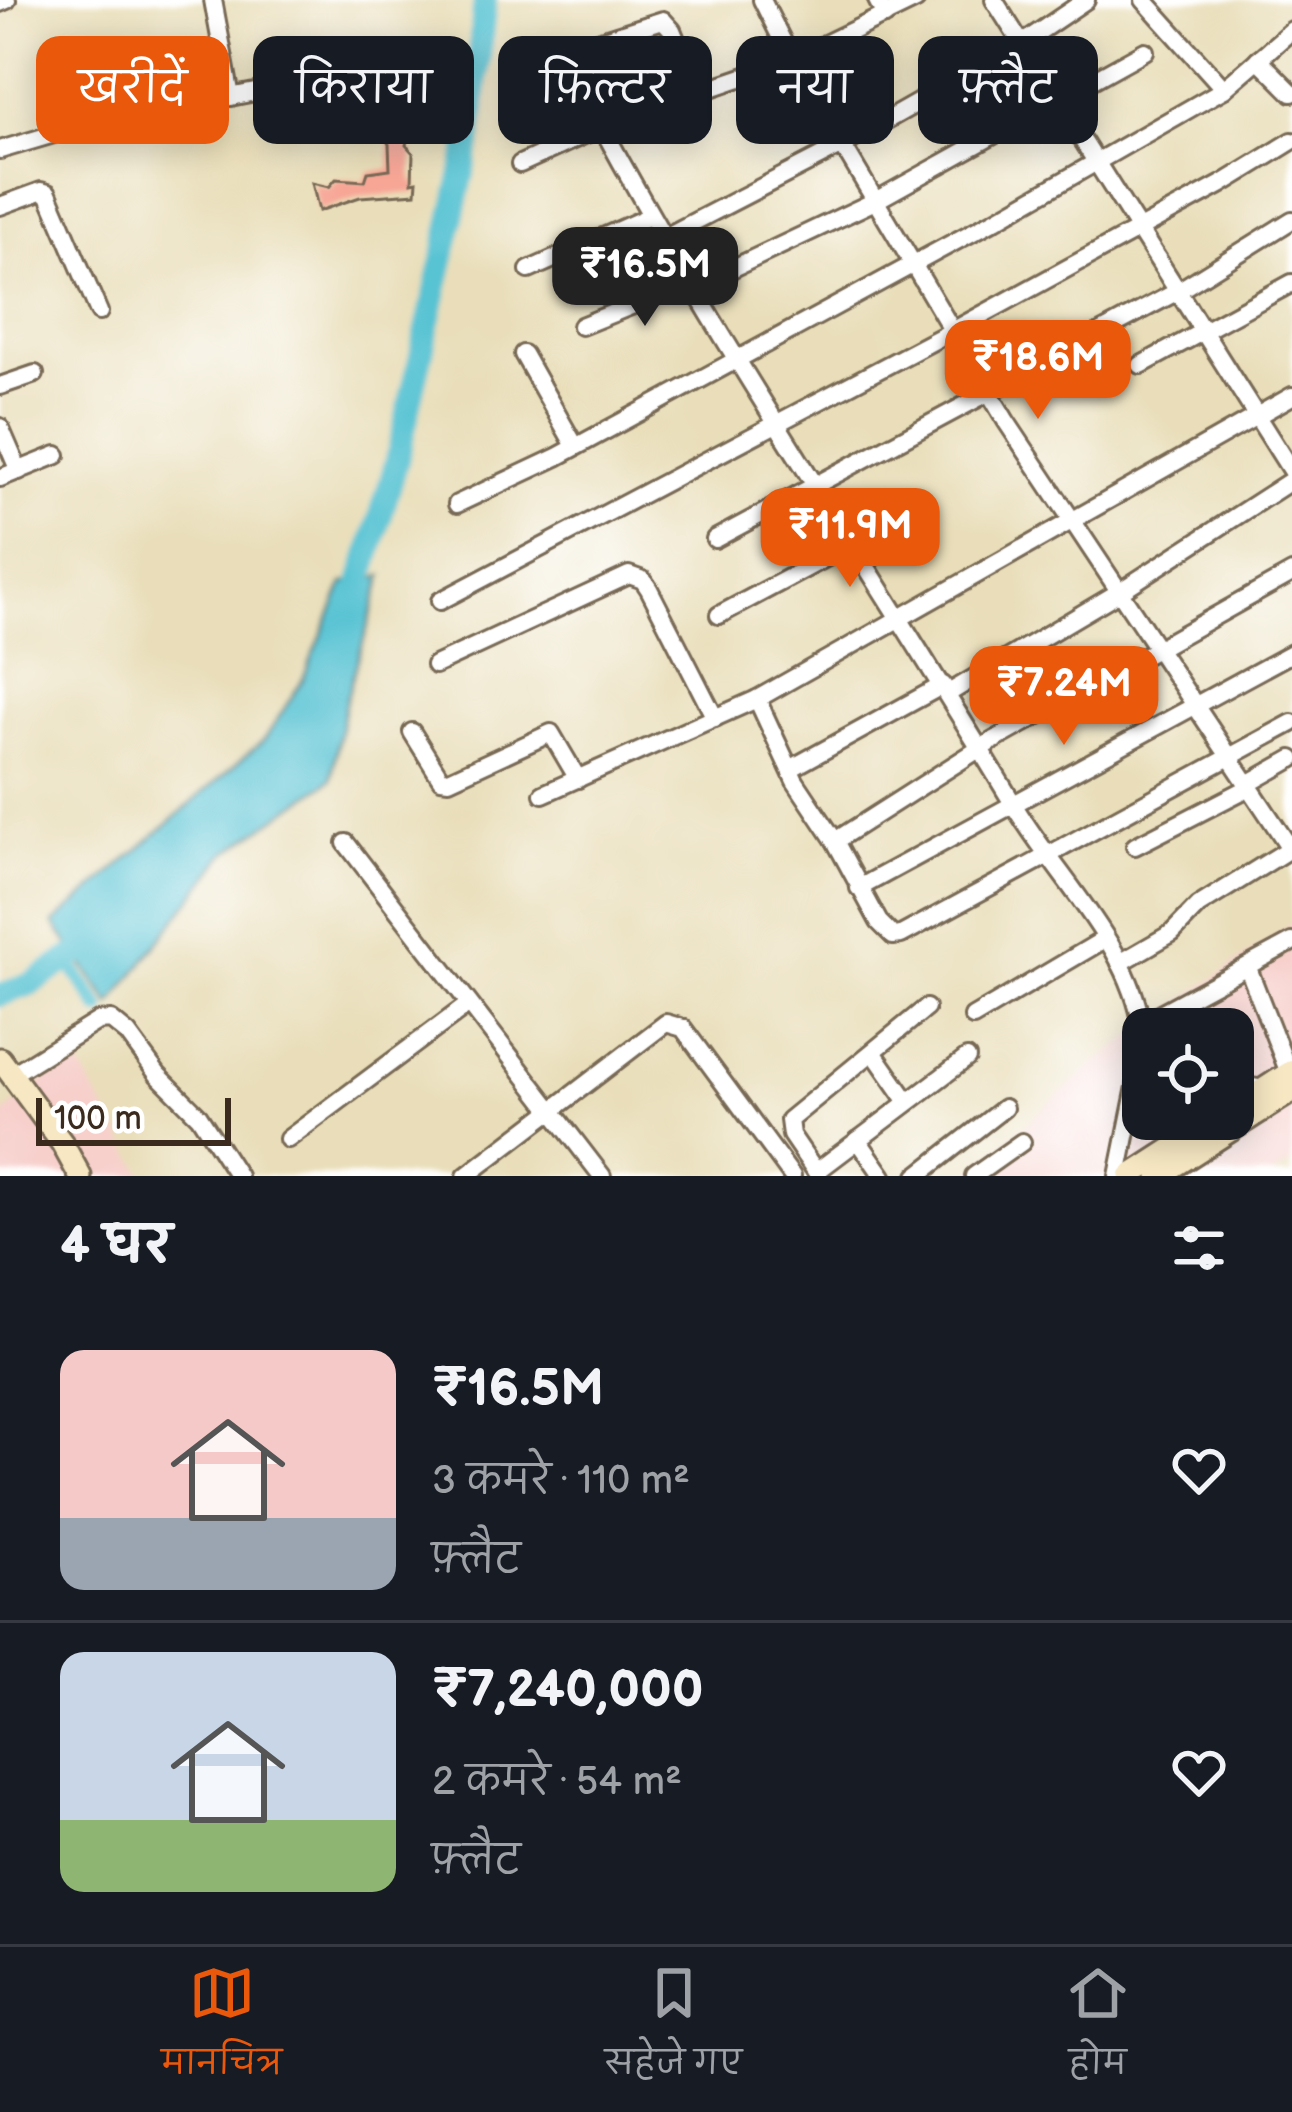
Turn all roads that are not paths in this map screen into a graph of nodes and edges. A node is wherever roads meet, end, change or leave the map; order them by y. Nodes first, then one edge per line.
1 (213, 0) edge
2 (762, 0) edge
3 (916, 0) edge
4 (994, 0) edge
5 (1086, 0) edge
6 (1144, 0) edge
7 (881, 8) edge
8 (1292, 30) edge
9 (613, 36) edge
10 (674, 36) edge
11 (780, 36) edge
12 (834, 36) edge
13 (1016, 36) edge
14 (1033, 36) edge
15 (1145, 51) dead end
16 (1258, 59) junction
17 (1098, 77) edge
18 (1224, 89) junction
19 (253, 93) edge
20 (1292, 93) edge
21 (231, 97) junction
22 (918, 102) edge
23 (1292, 141) edge
24 (566, 144) edge
25 (612, 144) edge
26 (977, 144) edge
27 (1085, 144) edge
28 (843, 145) junction
29 (0, 150) edge
30 (1096, 162) junction
31 (520, 164) dead end
32 (875, 201) junction
33 (0, 206) edge
34 (650, 216) junction
35 (1292, 220) edge
36 (1139, 230) junction
37 (661, 239) junction
38 (913, 263) junction
39 (529, 270) dead end
40 (1292, 284) edge
41 (690, 285) junction
42 (1178, 290) junction
43 (98, 312) dead end
44 (581, 326) dead end
45 (955, 330) junction
46 (1204, 333) junction
47 (523, 354) dead end
48 (736, 359) junction
49 (1141, 365) dead end
50 (34, 374) dead end
51 (0, 386) edge
52 (992, 392) junction
53 (1292, 396) edge
54 (1256, 415) junction
55 (777, 426) junction
56 (0, 427) edge
57 (575, 446) junction
58 (57, 455) dead end
59 (19, 471) junction
60 (1292, 476) edge
61 (0, 478) edge
62 (815, 485) junction
63 (457, 504) dead end
64 (923, 506) dead end
65 (1071, 518) junction
66 (715, 539) dead end
67 (852, 545) junction
68 (1292, 573) edge
69 (1119, 592) junction
70 (440, 602) dead end
71 (719, 615) dead end
72 (900, 619) junction
73 (1157, 648) junction
74 (1292, 653) edge
75 (435, 665) dead end
76 (945, 690) junction
77 (757, 699) junction
78 (1193, 705) junction
79 (716, 718) junction
80 (1292, 723) edge
81 (412, 732) dead end
82 (982, 747) junction
83 (1228, 758) junction
84 (1292, 759) edge
85 (790, 769) junction
86 (578, 778) junction
87 (1247, 786) junction
88 (543, 794) dead end
89 (1015, 806) junction
90 (835, 841) junction
91 (346, 843) dead end
92 (1135, 846) dead end
93 (1291, 850) edge
94 (1046, 856) junction
95 (859, 888) junction
96 (1105, 939) junction
97 (1292, 943) edge
98 (1120, 963) junction
99 (1248, 968) junction
100 (469, 1004) junction
101 (926, 1008) dead end
102 (1135, 1008) edge
103 (1180, 1008) edge
104 (973, 1017) dead end
105 (873, 1052) junction
106 (967, 1058) dead end
107 (6, 1067) edge
108 (1291, 1078) edge
109 (1254, 1087) edge
110 (1264, 1089) junction
111 (1254, 1095) edge
112 (908, 1102) junction
113 (1004, 1108) dead end
114 (552, 1109) junction
115 (288, 1138) dead end
116 (858, 1140) junction
117 (1126, 1140) edge
118 (1186, 1140) edge
119 (1022, 1142) dead end
120 (62, 1143) junction
121 (958, 1145) junction
122 (817, 1174) edge
123 (976, 1175) edge
124 (80, 1176) edge
125 (97, 1176) edge
126 (238, 1176) edge
127 (466, 1176) edge
128 (602, 1176) edge
129 (792, 1176) edge
130 (884, 1176) edge
131 (917, 1176) edge
132 (1118, 1176) edge
133 (1130, 1176) edge
134 (1160, 1176) edge

1 - 21 street
2 - 11 street
3 - 7 street
4 - 13 street
5 - 14 street
6 - 18 street
7 - 12 street
8 - 16 street
9 - 10 street
15 - 17 street
16 - 18 street
16 - 20 street
18 - 30 street
19 - 21 street
21 - 29 street
22 - 28 street
23 - 36 street
24 - 31 street
25 - 34 street
26 - 32 street
27 - 30 street
28 - 32 street
28 - 37 street
30 - 36 street
30 - 38 street
32 - 38 street
32 - 41 street
33 - 43 street
34 - 37 street
34 - 39 street
35 - 42 street
36 - 42 street
36 - 45 street
37 - 41 street
38 - 45 street
38 - 48 street
40 - 46 street
41 - 44 street
41 - 48 street
42 - 46 street
42 - 52 street
45 - 52 street
45 - 55 street
46 - 49 street
46 - 54 street
47 - 57 street
48 - 55 street
48 - 57 street
50 - 51 street
52 - 62 street
52 - 65 street
53 - 54 street
54 - 60 street
54 - 65 street
55 - 62 street
55 - 70 street
56 - 59 street
57 - 63 street
58 - 59 street
59 - 61 street
60 - 69 street
62 - 66 street
62 - 67 street
64 - 67 street
65 - 69 street
65 - 72 street
67 - 71 street
67 - 72 street
68 - 73 street
69 - 73 street
69 - 76 street
72 - 76 street
72 - 77 street
73 - 78 street
73 - 82 street
74 - 78 street
75 - 79 street
76 - 82 street
76 - 85 street
77 - 79 street
77 - 85 street
78 - 83 street
78 - 89 street
79 - 86 street
80 - 83 street
81 - 86 street
82 - 89 street
82 - 90 street
83 - 87 street
83 - 94 street
84 - 87 street
85 - 90 street
86 - 88 street
87 - 92 street
87 - 93 street
89 - 94 street
89 - 95 street
90 - 95 street
91 - 100 street
93 - 98 street
94 - 95 street
94 - 96 street
96 - 98 street
96 - 104 street
97 - 99 street
98 - 102 street
99 - 103 street
99 - 108 street
100 - 114 street
100 - 115 street
101 - 105 street
105 - 112 street
105 - 122 street
106 - 112 street
107 - 120 street
107 - 126 street
108 - 110 street
108 - 134 street
109 - 110 street
110 - 111 street
112 - 116 street
113 - 121 street
114 - 127 street
114 - 128 street
114 - 129 street
116 - 122 street
116 - 130 street
117 - 132 street
118 - 133 street
119 - 123 street
120 - 124 street
120 - 125 street
121 - 123 street
121 - 131 street

